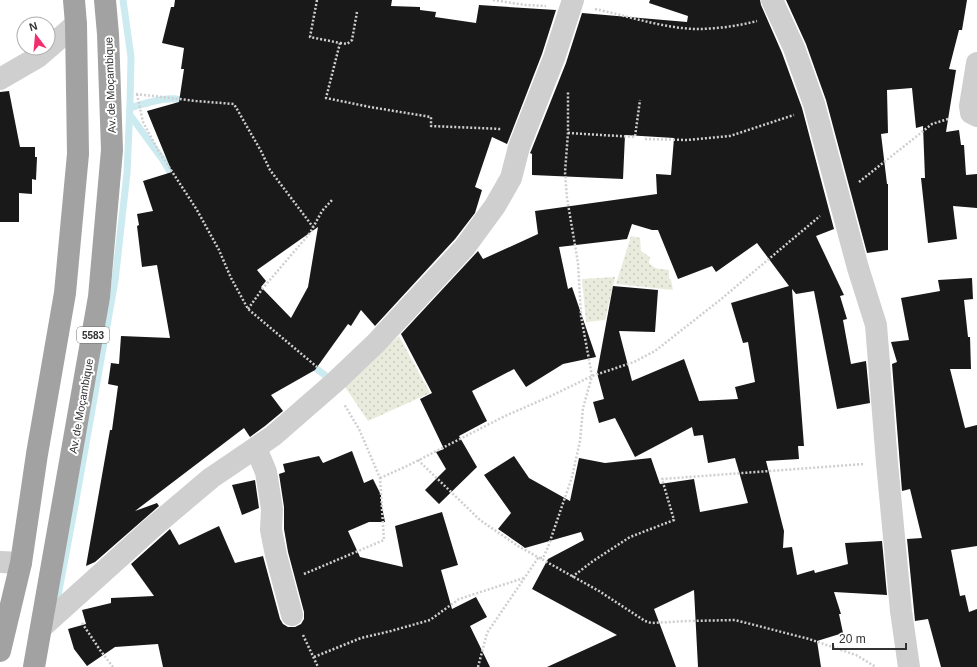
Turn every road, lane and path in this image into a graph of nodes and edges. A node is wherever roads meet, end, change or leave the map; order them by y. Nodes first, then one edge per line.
1 (74, 0) edge
2 (105, 0) edge
3 (317, 0) edge
4 (493, 0) edge
5 (572, 3) edge
6 (775, 8) edge
7 (357, 12) dead end
8 (76, 24) junction
9 (340, 43) junction
10 (977, 63) edge
11 (0, 79) edge
12 (568, 90) dead end
13 (110, 93) junction
14 (137, 94) junction
15 (640, 100) dead end
16 (798, 113) dead end
17 (977, 116) edge
18 (948, 119) dead end
19 (526, 130) junction
20 (568, 133) dead end
21 (645, 139) dead end
22 (853, 186) dead end
23 (332, 200) dead end
24 (825, 211) dead end
25 (313, 226) junction
26 (248, 309) junction
27 (320, 370) dead end
28 (592, 376) junction
29 (340, 398) dead end
30 (256, 448) junction
31 (418, 460) junction
32 (887, 462) junction
33 (380, 478) junction
34 (538, 558) junction
35 (10, 563) edge
36 (572, 577) junction
37 (525, 578) junction
38 (283, 583) junction
39 (68, 602) junction
40 (292, 615) joint
41 (42, 626) junction
42 (0, 651) edge
43 (314, 657) junction
44 (34, 667) edge
45 (113, 667) edge
46 (318, 667) edge
47 (478, 667) edge
48 (876, 667) edge
49 (909, 667) edge

1 - 8 highway
2 - 13 highway, Av. de Moçambique / 5583
3 - 9 path
4 - 5 path
5 - 6 path
5 - 19 street
6 - 32 street
7 - 9 path
8 - 11 street
8 - 35 highway
9 - 19 path
10 - 17 street
12 - 28 path
13 - 14 path
13 - 41 highway, Av. de Moçambique / 5583
14 - 25 path
14 - 26 path
15 - 20 path
16 - 21 path
18 - 22 path
19 - 30 street
23 - 25 path
24 - 28 path
25 - 26 path
26 - 27 path
28 - 31 path
28 - 34 path
29 - 33 path
30 - 38 street
30 - 39 street
31 - 33 path
31 - 34 path
32 - 36 path
32 - 49 street
33 - 38 path
34 - 36 path
34 - 37 path
35 - 42 highway
36 - 48 path
37 - 43 path
37 - 47 path
38 - 40 street
39 - 41 street
39 - 45 path
40 - 43 path
41 - 44 highway, Av. de Moçambique / 5583
43 - 46 path

